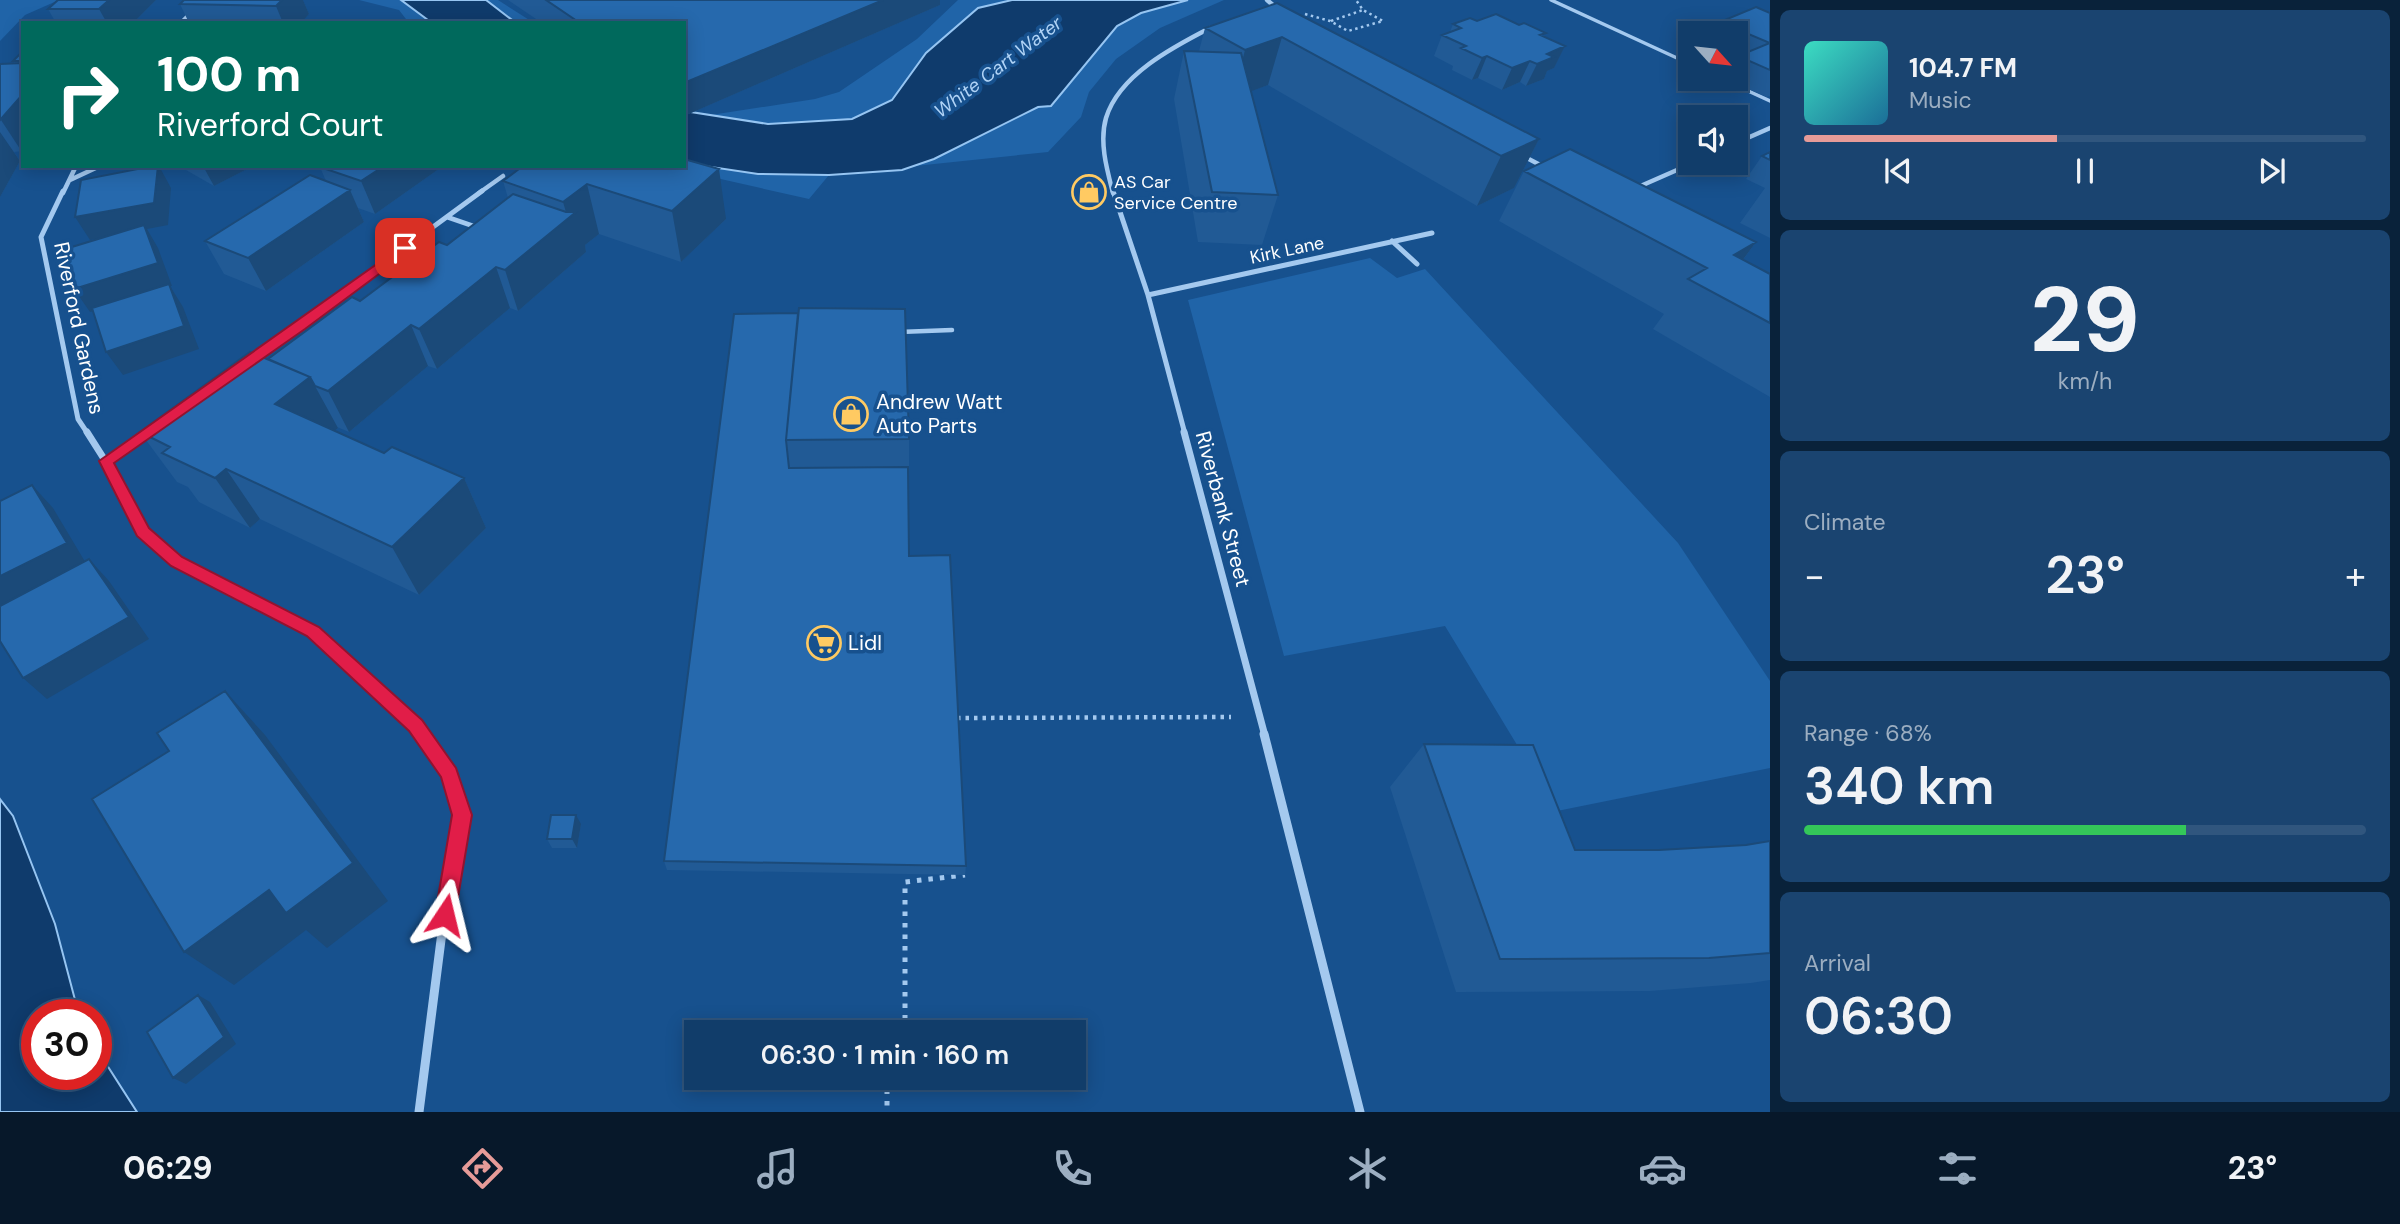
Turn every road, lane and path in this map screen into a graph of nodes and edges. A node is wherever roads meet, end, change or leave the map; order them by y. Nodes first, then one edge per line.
1 (1356, 0) edge
2 (1551, 0) edge
3 (1266, 4) edge
4 (1274, 6) junction
5 (194, 9) dead end
6 (1363, 10) junction
7 (1285, 14) edge
8 (183, 21) edge
9 (1330, 21) junction
10 (1217, 25) edge
11 (1678, 58) edge
12 (1748, 91) edge
13 (1770, 101) edge
14 (1770, 128) edge
15 (1748, 138) edge
16 (1514, 151) edge
17 (75, 168) edge
18 (96, 168) edge
19 (1549, 170) edge
20 (1678, 170) edge
21 (503, 176) dead end
22 (69, 180) junction
23 (1631, 190) edge
24 (447, 217) junction
25 (481, 229) edge
26 (1432, 233) dead end
27 (1392, 242) junction
28 (1417, 264) dead end
29 (1148, 295) junction
30 (951, 330) dead end
31 (898, 332) edge
32 (243, 366) edge
33 (163, 422) edge
34 (106, 461) junction
35 (1260, 717) junction
36 (957, 718) edge
37 (965, 875) edge
38 (905, 1020) edge
39 (887, 1090) edge
40 (419, 1112) edge
41 (887, 1112) edge
42 (1360, 1112) edge

1 - 6 path
2 - 11 lane
3 - 4 street
4 - 7 street
4 - 9 path
5 - 8 street
6 - 9 path
6 - 9 path
10 - 29 street, Riverbank Street
12 - 13 lane
14 - 15 street
16 - 19 street
17 - 22 street, Riverford Gardens
18 - 22 street
20 - 23 street
21 - 24 street
22 - 34 street, Riverford Gardens
24 - 25 street
24 - 32 street
26 - 27 street, Kirk Lane
27 - 28 street
27 - 29 street, Kirk Lane
29 - 35 street, Riverbank Street
30 - 31 lane
33 - 34 street
34 - 40 street, Riverford Gardens
35 - 36 path
35 - 42 street, Riverbank Street
37 - 38 path
39 - 41 path

